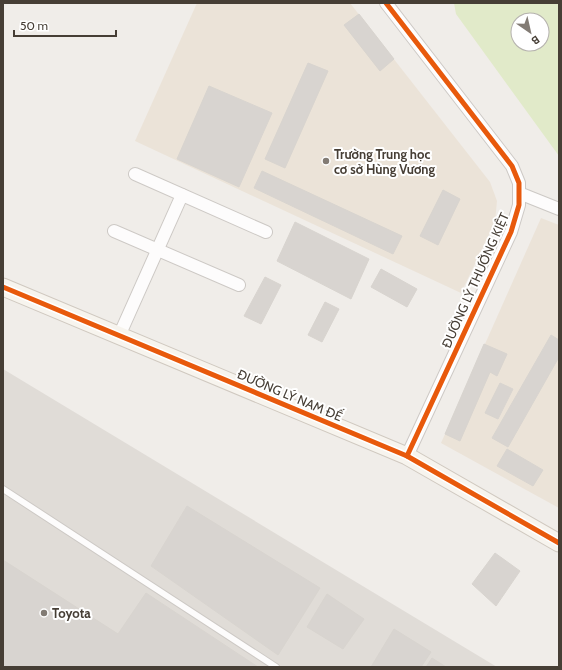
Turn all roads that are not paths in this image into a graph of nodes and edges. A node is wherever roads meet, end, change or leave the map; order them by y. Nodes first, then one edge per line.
1 (386, 3) edge
2 (135, 174) dead end
3 (519, 193) junction
4 (182, 195) junction
5 (559, 209) edge
6 (114, 231) dead end
7 (266, 232) dead end
8 (158, 250) junction
9 (239, 285) dead end
10 (3, 287) edge
11 (119, 336) junction
12 (407, 456) junction
13 (3, 488) edge
14 (559, 543) edge
15 (276, 667) edge

1 - 3 street, ĐƯỜNG LÝ THƯỜNG KIỆT
2 - 4 street
3 - 5 street
3 - 12 street, ĐƯỜNG LÝ THƯỜNG KIỆT
4 - 7 street
4 - 8 street
6 - 8 street
8 - 9 street
8 - 11 street
10 - 11 street, ĐƯỜNG LÝ NAM ĐẾ
11 - 12 street, ĐƯỜNG LÝ NAM ĐẾ
12 - 14 street, ĐƯỜNG LÝ NAM ĐẾ
13 - 15 lane

